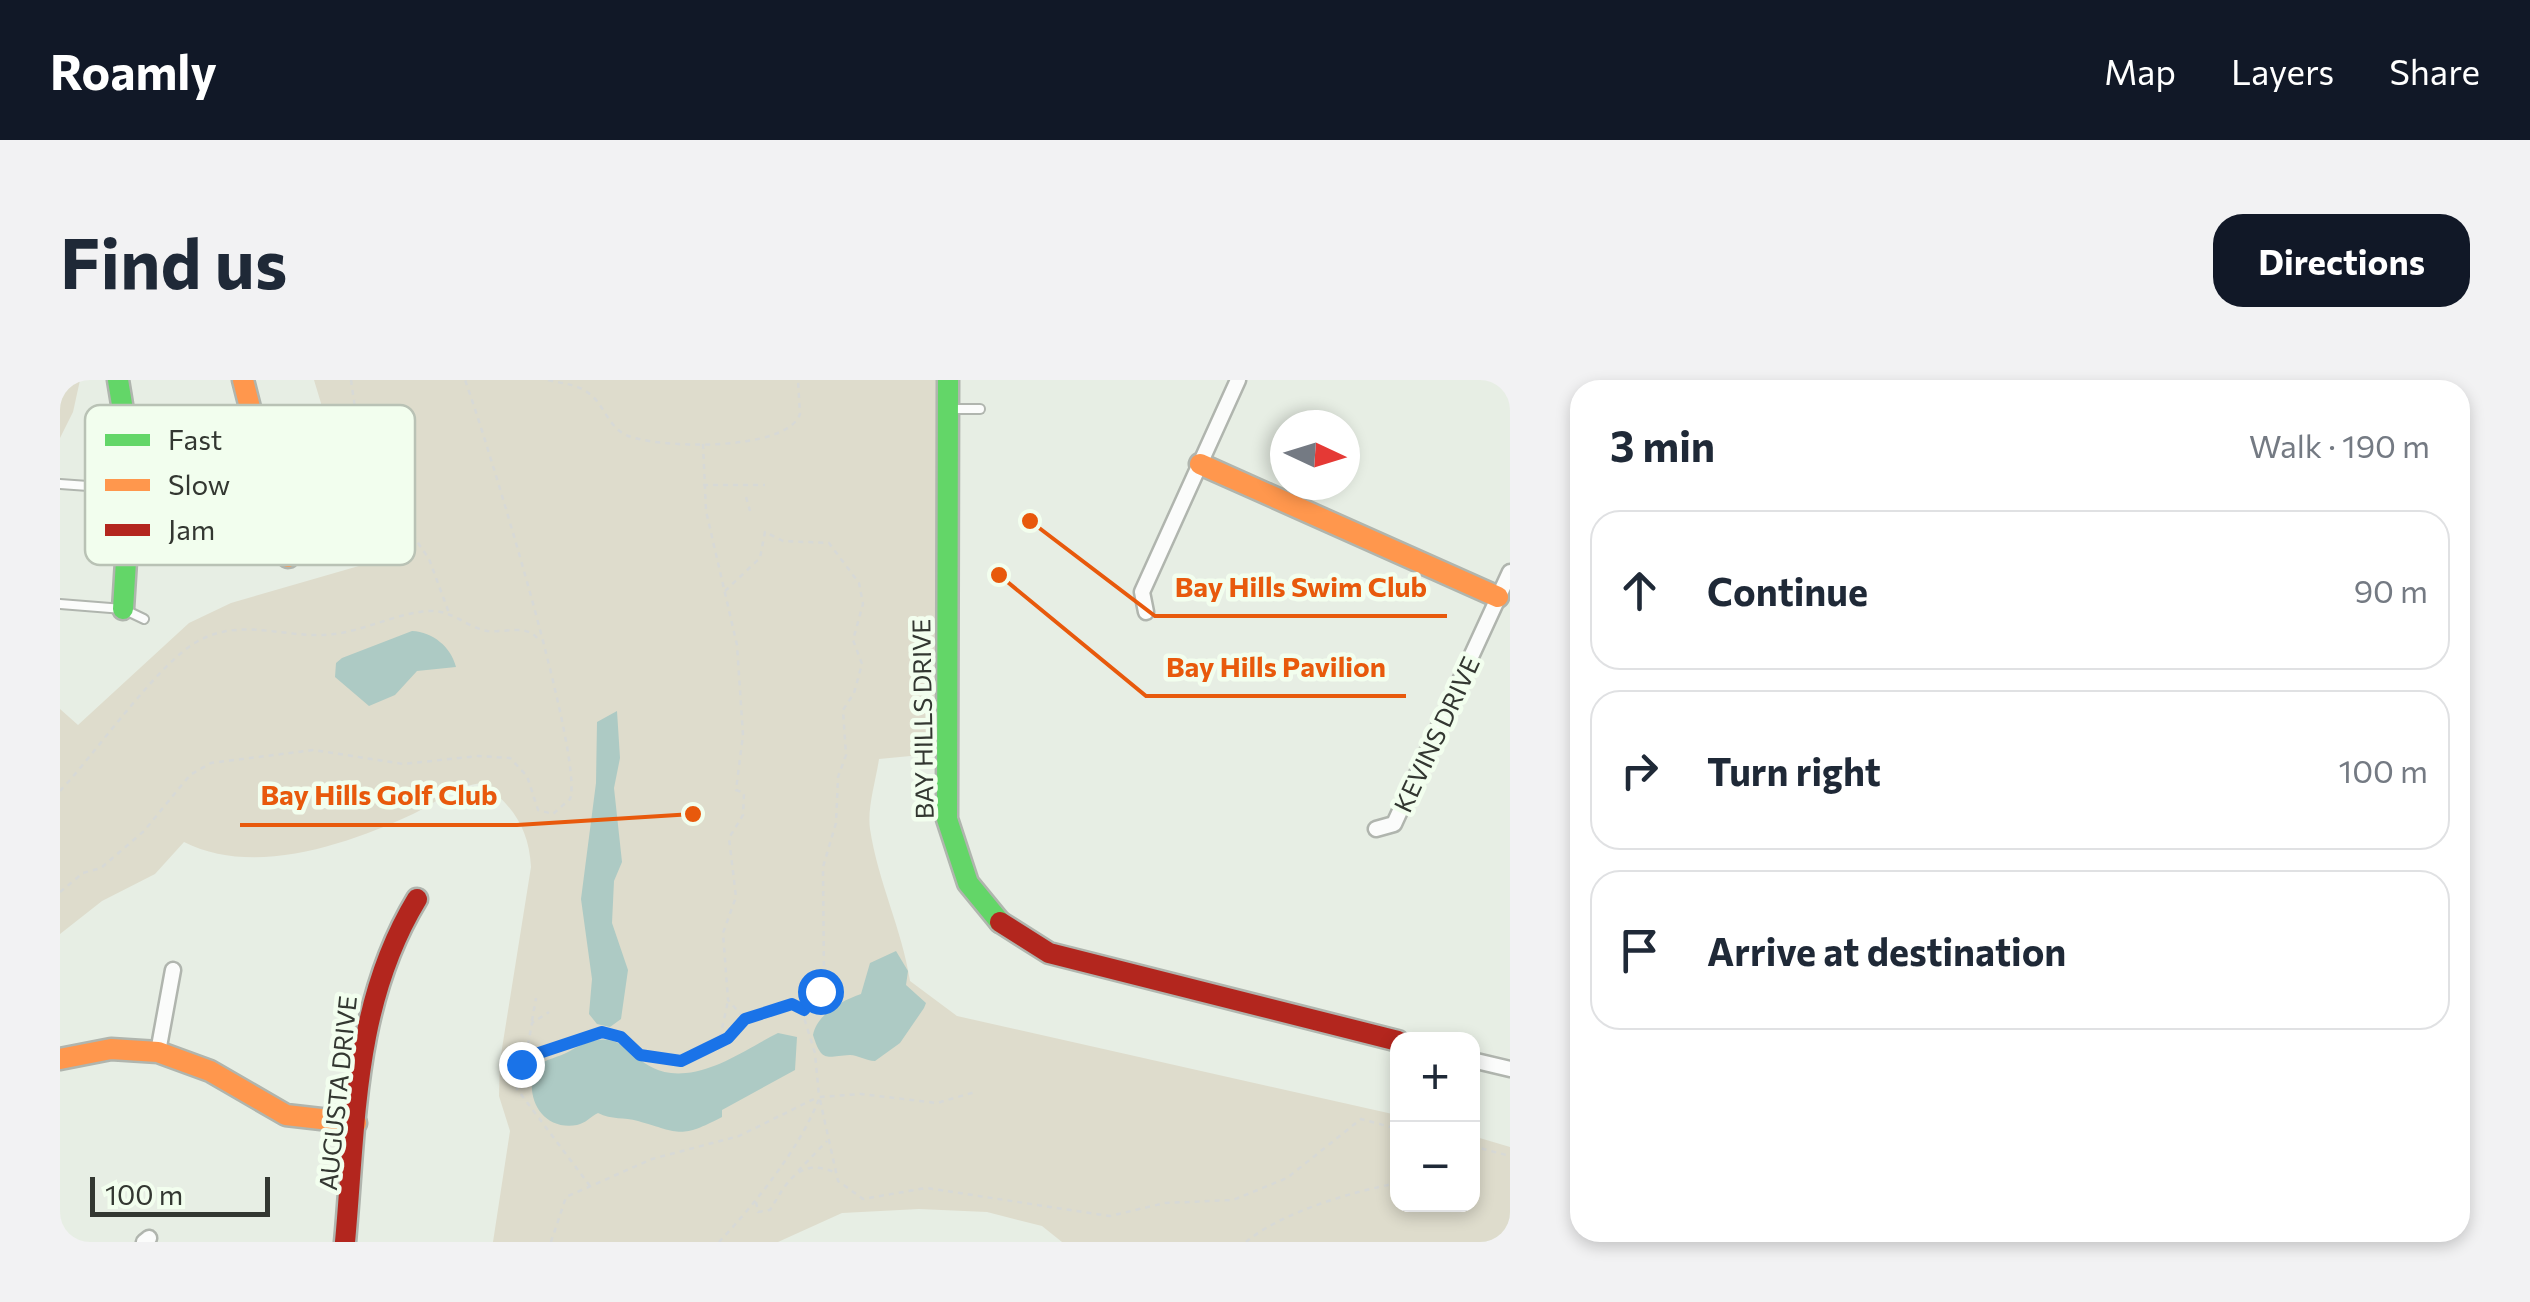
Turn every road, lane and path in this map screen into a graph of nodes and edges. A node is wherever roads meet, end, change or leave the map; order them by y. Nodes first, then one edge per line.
1 (118, 380) edge
2 (243, 380) edge
3 (352, 380) edge
4 (465, 380) edge
5 (548, 380) edge
6 (798, 380) edge
7 (948, 380) edge
8 (1238, 380) edge
9 (125, 405) edge
10 (249, 405) edge
11 (355, 405) edge
12 (948, 409) junction
13 (980, 409) dead end
14 (703, 444) junction
15 (1200, 464) junction
16 (60, 484) edge
17 (703, 485) junction
18 (765, 485) dead end
19 (85, 486) edge
20 (746, 497) dead end
21 (750, 511) dead end
22 (415, 538) edge
23 (127, 565) edge
24 (1510, 572) edge
25 (724, 592) junction
26 (1498, 598) junction
27 (60, 604) edge
28 (123, 609) junction
29 (1146, 612) dead end
30 (450, 614) junction
31 (144, 619) dead end
32 (540, 642) junction
33 (60, 791) edge
34 (1376, 830) dead end
35 (60, 892) edge
36 (417, 900) dead end
37 (172, 970) dead end
38 (536, 998) dead end
39 (728, 1000) junction
40 (804, 1010) junction
41 (549, 1012) dead end
42 (745, 1019) junction
43 (532, 1023) junction
44 (1390, 1039) edge
45 (535, 1041) dead end
46 (718, 1042) junction
47 (526, 1046) junction
48 (158, 1052) junction
49 (526, 1058) junction
50 (60, 1059) edge
51 (1480, 1062) edge
52 (1510, 1069) edge
53 (975, 1092) dead end
54 (819, 1098) junction
55 (356, 1123) junction
56 (1390, 1127) edge
57 (828, 1140) junction
58 (1480, 1148) edge
59 (1510, 1156) edge
60 (797, 1172) junction
61 (836, 1174) junction
62 (1390, 1185) edge
63 (590, 1186) junction
64 (759, 1196) junction
65 (345, 1242) edge
66 (551, 1242) edge
67 (719, 1242) edge
68 (1246, 1242) edge

1 - 9 street
2 - 10 street
3 - 11 path
4 - 32 path
5 - 14 path
6 - 14 path
7 - 12 street, BAY HILLS DRIVE
8 - 15 street
12 - 13 lane
12 - 44 street, BAY HILLS DRIVE
14 - 17 path
15 - 26 street
15 - 29 street
16 - 19 lane
17 - 18 path
17 - 25 path
20 - 21 path
22 - 30 path
23 - 28 street
24 - 26 street, KEVINS DRIVE
25 - 39 path
25 - 40 path
26 - 34 street, KEVINS DRIVE
27 - 28 lane
28 - 31 lane
30 - 32 path
30 - 33 path
32 - 35 path
36 - 55 street, AUGUSTA DRIVE
37 - 48 street
38 - 43 path
39 - 42 path
39 - 46 path
40 - 42 path
40 - 54 path
41 - 43 path
42 - 46 path
43 - 47 path
45 - 47 path
46 - 49 path
47 - 49 path
48 - 50 street
48 - 55 street
49 - 63 path
51 - 52 street
53 - 54 path
54 - 57 path
54 - 63 path
54 - 64 path
55 - 65 street, AUGUSTA DRIVE
56 - 61 path
57 - 60 path
57 - 61 path
58 - 59 path
60 - 61 path
60 - 64 path
62 - 68 path
63 - 66 path
64 - 67 path

